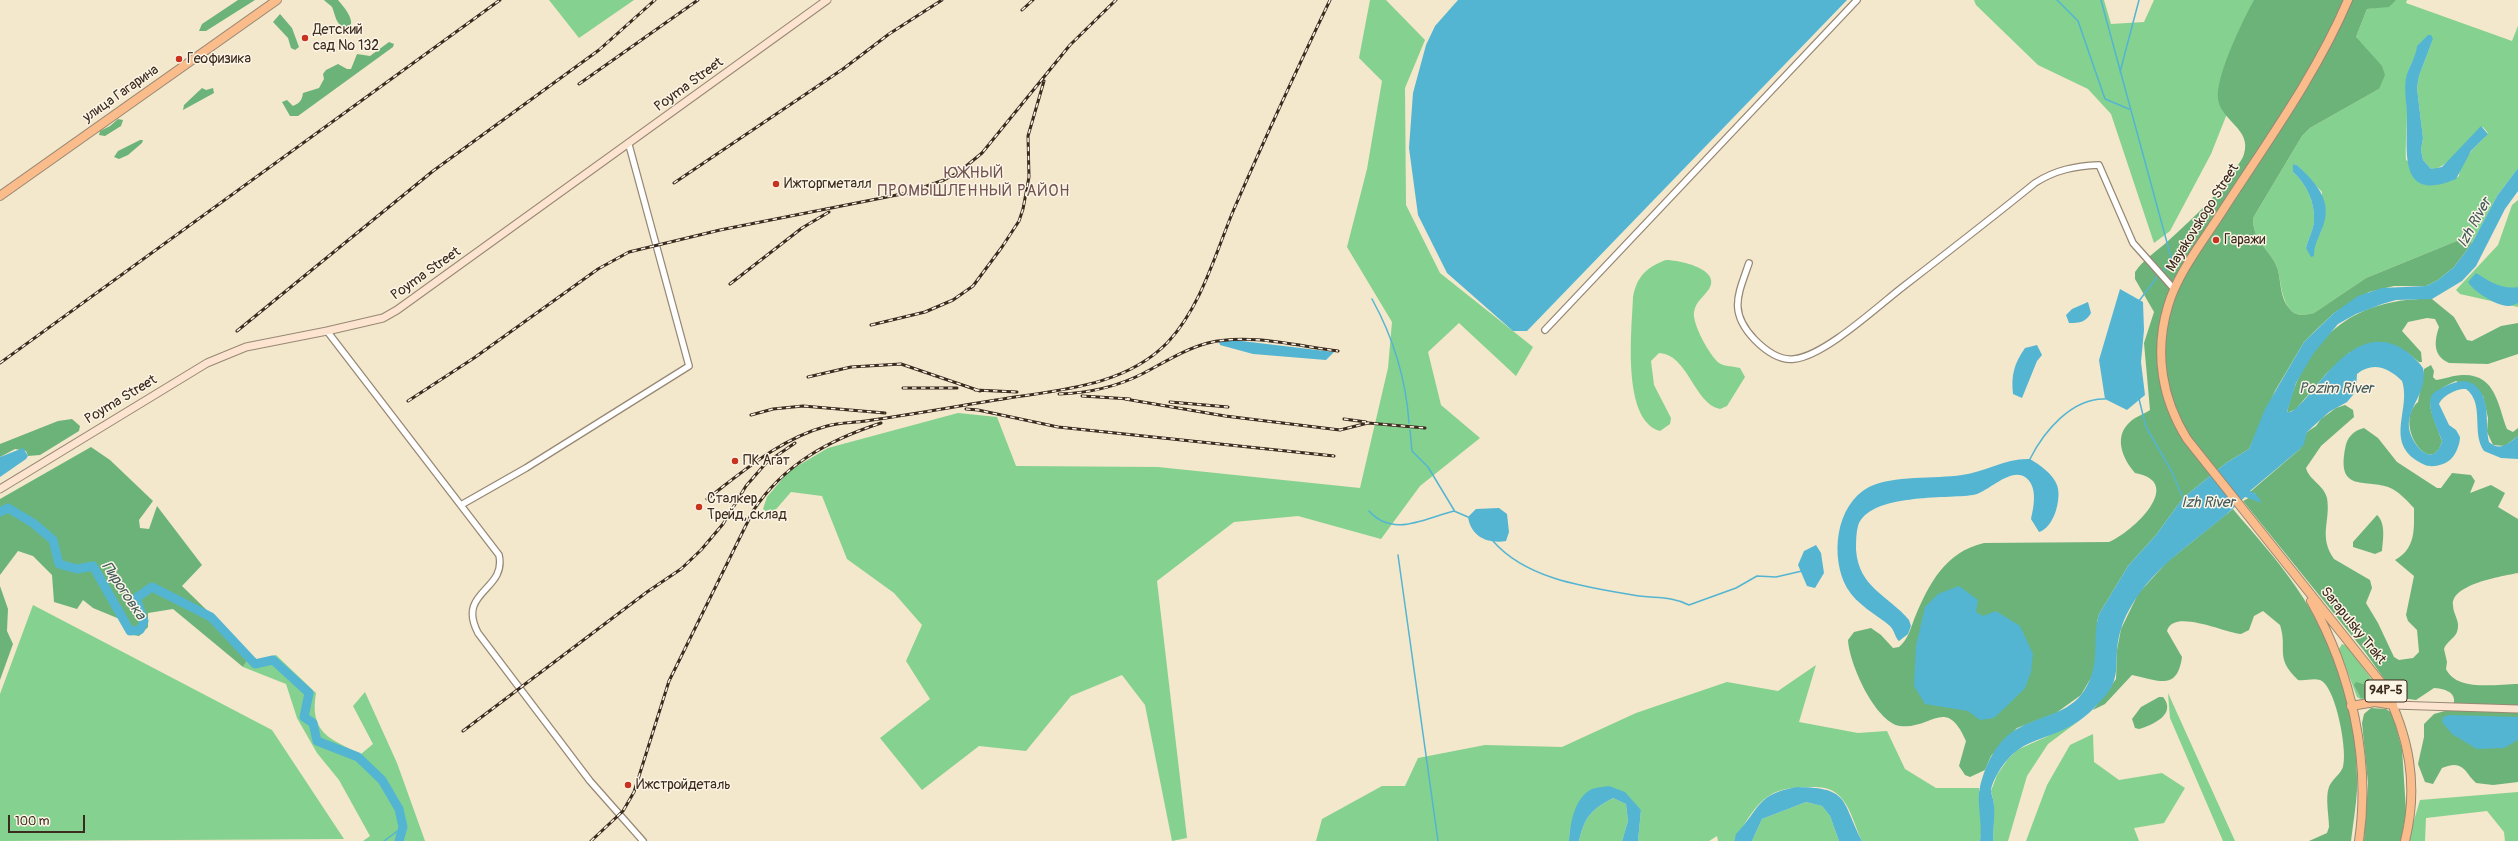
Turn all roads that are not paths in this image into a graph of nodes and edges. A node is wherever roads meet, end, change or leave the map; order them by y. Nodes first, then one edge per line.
1 (277, 0) edge
2 (827, 0) edge
3 (1857, 0) edge
4 (2348, 0) edge
5 (629, 145) junction
6 (0, 196) edge
7 (1749, 263) dead end
8 (2174, 289) junction
9 (1545, 330) dead end
10 (327, 331) junction
11 (2204, 464) joint
12 (0, 489) edge
13 (461, 505) junction
14 (2290, 570) junction
15 (2393, 705) junction
16 (2351, 706) junction
17 (2518, 709) edge
18 (643, 841) edge
19 (2358, 841) edge
20 (2405, 841) edge

1 - 6 main road, улица Гагарина
2 - 5 main road, Poyma Street
3 - 9 street
4 - 8 main road, Mayakovskogo Street / 94Р-5
5 - 10 main road, Poyma Street
5 - 13 street
7 - 8 street
8 - 11 main road, Mayakovskogo Street / 94Р-5
10 - 12 main road, Poyma Street
10 - 13 street
11 - 14 main road, Sarapulsky Trakt / 94Р-5
13 - 18 street
14 - 15 main road, Sarapulsky Trakt / 94Р-5
14 - 16 main road, Sarapulsky Trakt / 94Р-5
15 - 16 main road
15 - 17 main road
15 - 20 main road, Sarapulsky Trakt / 94Р-5
16 - 19 main road, Sarapulsky Trakt / 94Р-5

